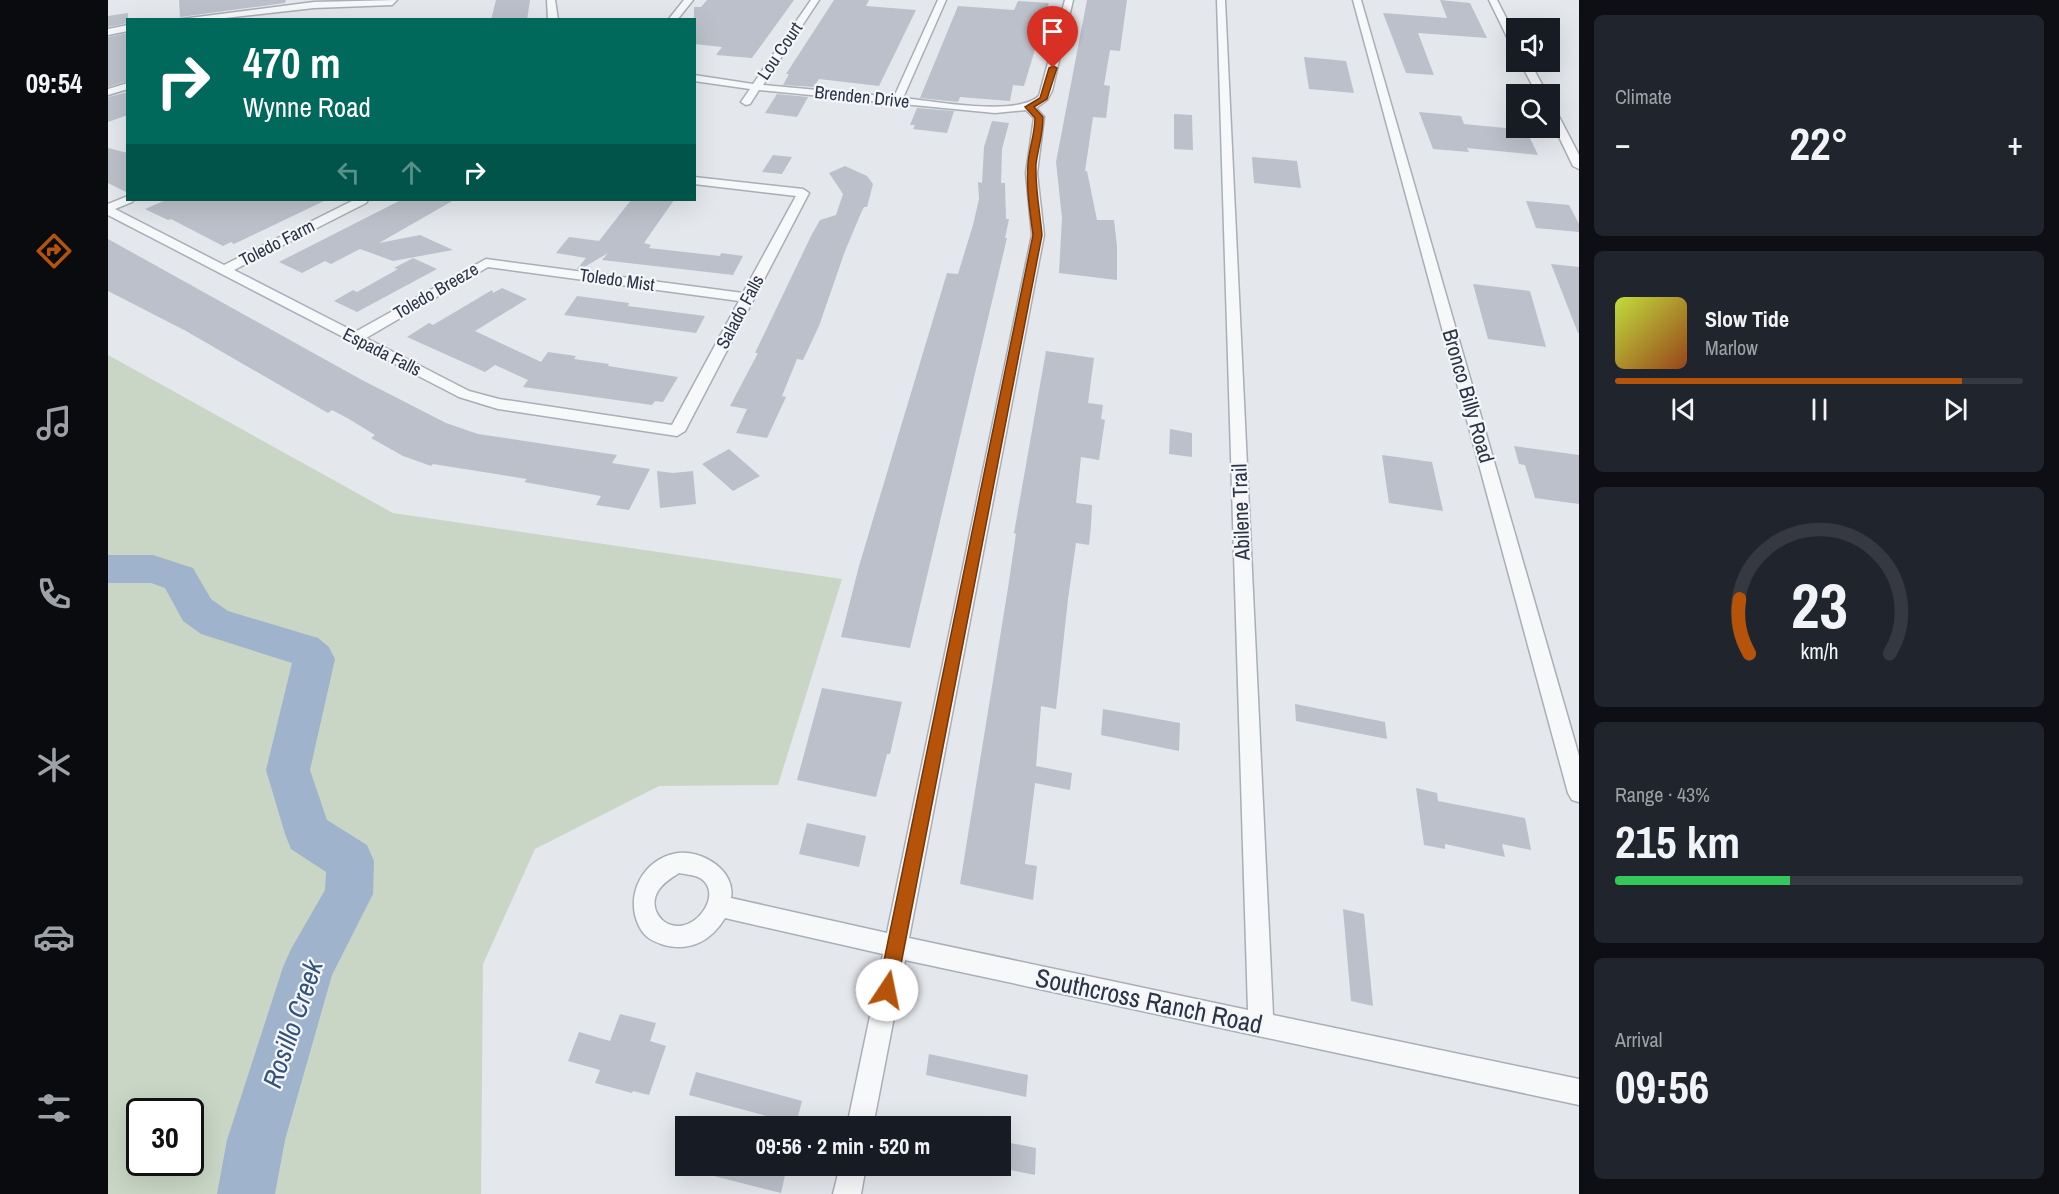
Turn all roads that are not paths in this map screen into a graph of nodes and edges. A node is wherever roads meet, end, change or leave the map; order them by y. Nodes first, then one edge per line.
1 (551, 0) edge
2 (689, 0) edge
3 (815, 0) edge
4 (942, 0) edge
5 (1069, 0) edge
6 (1221, 0) edge
7 (1357, 0) edge
8 (1493, 0) edge
9 (392, 1) edge
10 (195, 18) edge
11 (553, 18) edge
12 (674, 18) edge
13 (1506, 25) edge
14 (126, 28) edge
15 (108, 32) edge
16 (696, 78) edge
17 (126, 87) edge
18 (756, 87) junction
19 (108, 92) edge
20 (897, 101) junction
21 (746, 102) dead end
22 (1029, 107) junction
23 (1560, 129) edge
24 (1579, 166) edge
25 (696, 180) edge
26 (126, 201) edge
27 (360, 201) edge
28 (108, 209) edge
29 (486, 263) joint
30 (223, 270) junction
31 (748, 298) junction
32 (355, 338) junction
33 (677, 431) joint
34 (1579, 793) edge
35 (720, 906) dead end
36 (896, 945) junction
37 (1261, 1025) junction
38 (1579, 1092) edge
39 (862, 1116) edge
40 (851, 1176) edge
41 (847, 1194) edge

1 - 11 street
2 - 12 street
3 - 18 street, Lou Court
4 - 20 street
5 - 22 street
6 - 37 street, Abilene Trail
7 - 34 street, Bronco Billy Road
8 - 13 street
9 - 10 street
14 - 15 street
16 - 18 street, Brenden Drive
17 - 19 street
18 - 20 street, Brenden Drive
18 - 21 street, Lou Court
20 - 22 street, Brenden Drive
22 - 36 street
23 - 24 street
25 - 31 street, Salado Falls
26 - 28 street
27 - 30 street, Toledo Farm
28 - 30 street, Espada Falls
29 - 31 street, Toledo Mist
29 - 32 street, Toledo Breeze
30 - 32 street, Espada Falls
31 - 33 street, Salado Falls
32 - 33 street, Espada Falls
35 - 36 street, Southcross Ranch Road
36 - 37 street, Southcross Ranch Road
36 - 39 street
37 - 38 street, Southcross Ranch Road
40 - 41 street

